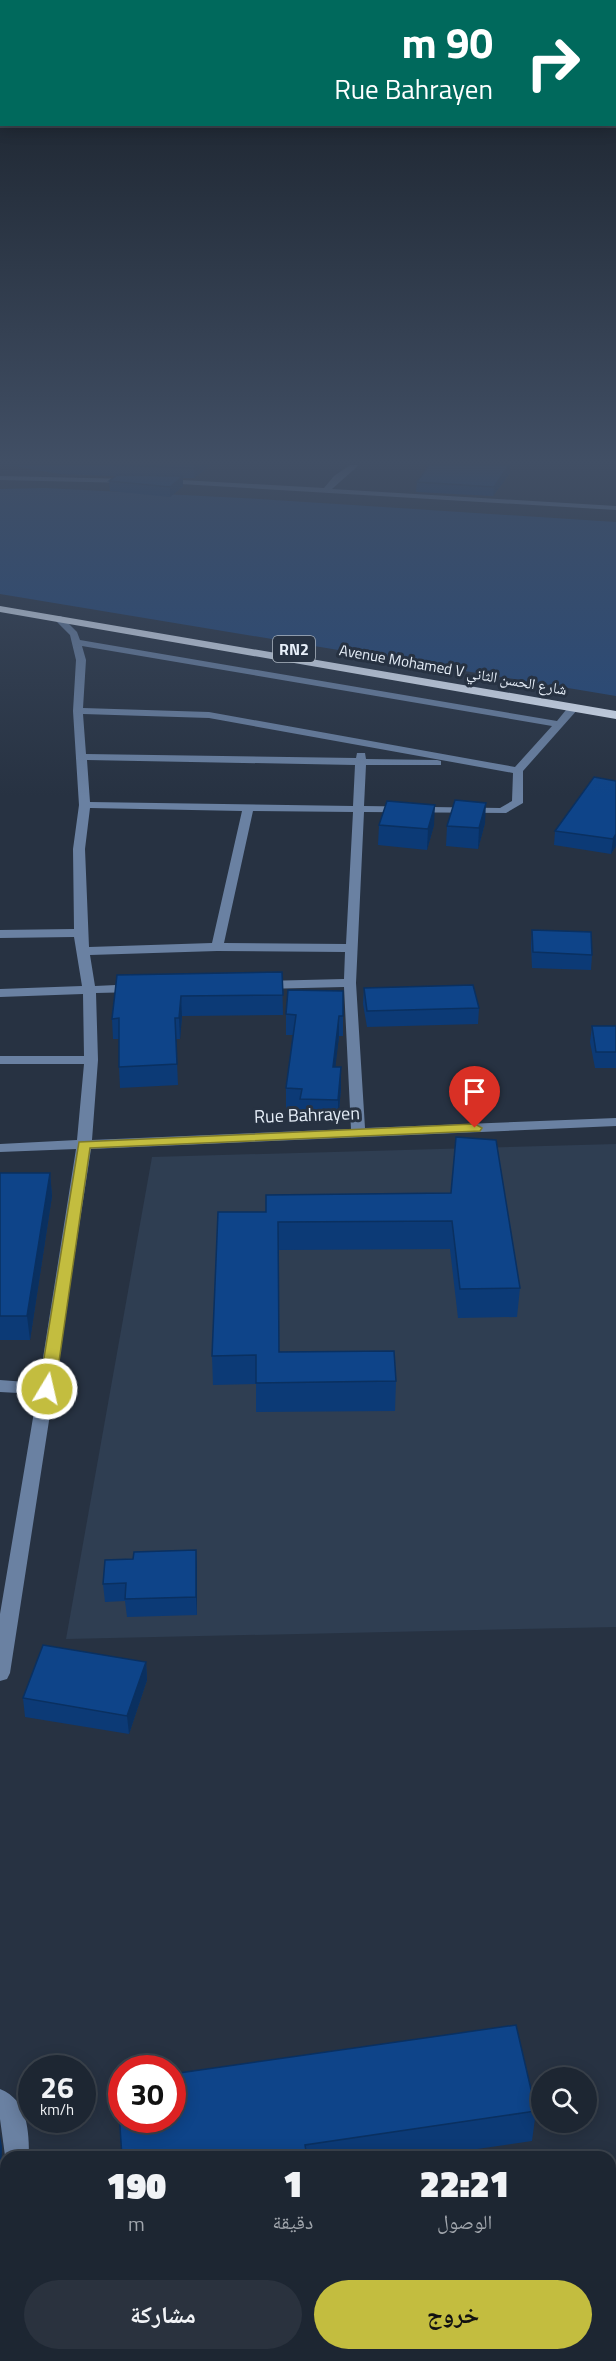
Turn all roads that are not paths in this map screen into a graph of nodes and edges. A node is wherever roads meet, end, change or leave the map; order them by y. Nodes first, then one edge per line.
1 (0, 600) edge
2 (0, 609) edge
3 (58, 618) junction
4 (76, 642) junction
5 (616, 703) edge
6 (574, 707) junction
7 (78, 711) junction
8 (616, 715) edge
9 (558, 724) junction
10 (361, 742) junction
11 (80, 757) junction
12 (361, 763) junction
13 (478, 763) junction
14 (518, 771) junction
15 (85, 805) junction
16 (248, 807) junction
17 (358, 809) junction
18 (80, 933) junction
19 (0, 934) edge
20 (217, 947) junction
21 (352, 948) junction
22 (82, 951) junction
23 (350, 983) junction
24 (255, 985) edge
25 (148, 987) edge
26 (89, 989) junction
27 (0, 993) edge
28 (0, 1060) edge
29 (91, 1060) junction
30 (616, 1122) edge
31 (358, 1132) junction
32 (84, 1145) junction
33 (0, 1148) edge
34 (0, 1386) edge
35 (47, 1389) junction
36 (7, 1583) edge
37 (0, 1673) edge
38 (0, 2101) edge
39 (16, 2151) edge

1 - 5 highway, Avenue Mohamed V شارع الحسن الثاني / RN2
2 - 3 highway, Avenue Mohamed V شارع الحسن الثاني / RN2
3 - 4 street
3 - 6 highway, Avenue Mohamed V شارع الحسن الثاني / RN2
4 - 7 street
4 - 9 street
6 - 8 highway, Avenue Mohamed V شارع الحسن الثاني / RN2
6 - 9 street
7 - 10 street
7 - 11 street
9 - 14 street
10 - 12 street
10 - 13 street
11 - 12 street
11 - 15 street
12 - 13 street
12 - 17 street
13 - 14 street
14 - 17 street
15 - 16 street
15 - 18 street
16 - 17 street
16 - 20 street
17 - 21 street
18 - 19 street
18 - 22 street
20 - 21 street
20 - 22 street
21 - 23 street
22 - 26 street
23 - 24 street
23 - 31 street
25 - 26 street
26 - 27 street
26 - 29 street
28 - 29 street
29 - 32 street
30 - 31 street, Rue Bahrayen
31 - 32 street, Rue Bahrayen
32 - 33 street, Rue Bahrayen
32 - 35 street
34 - 35 street
35 - 36 street
36 - 37 street
38 - 39 street

